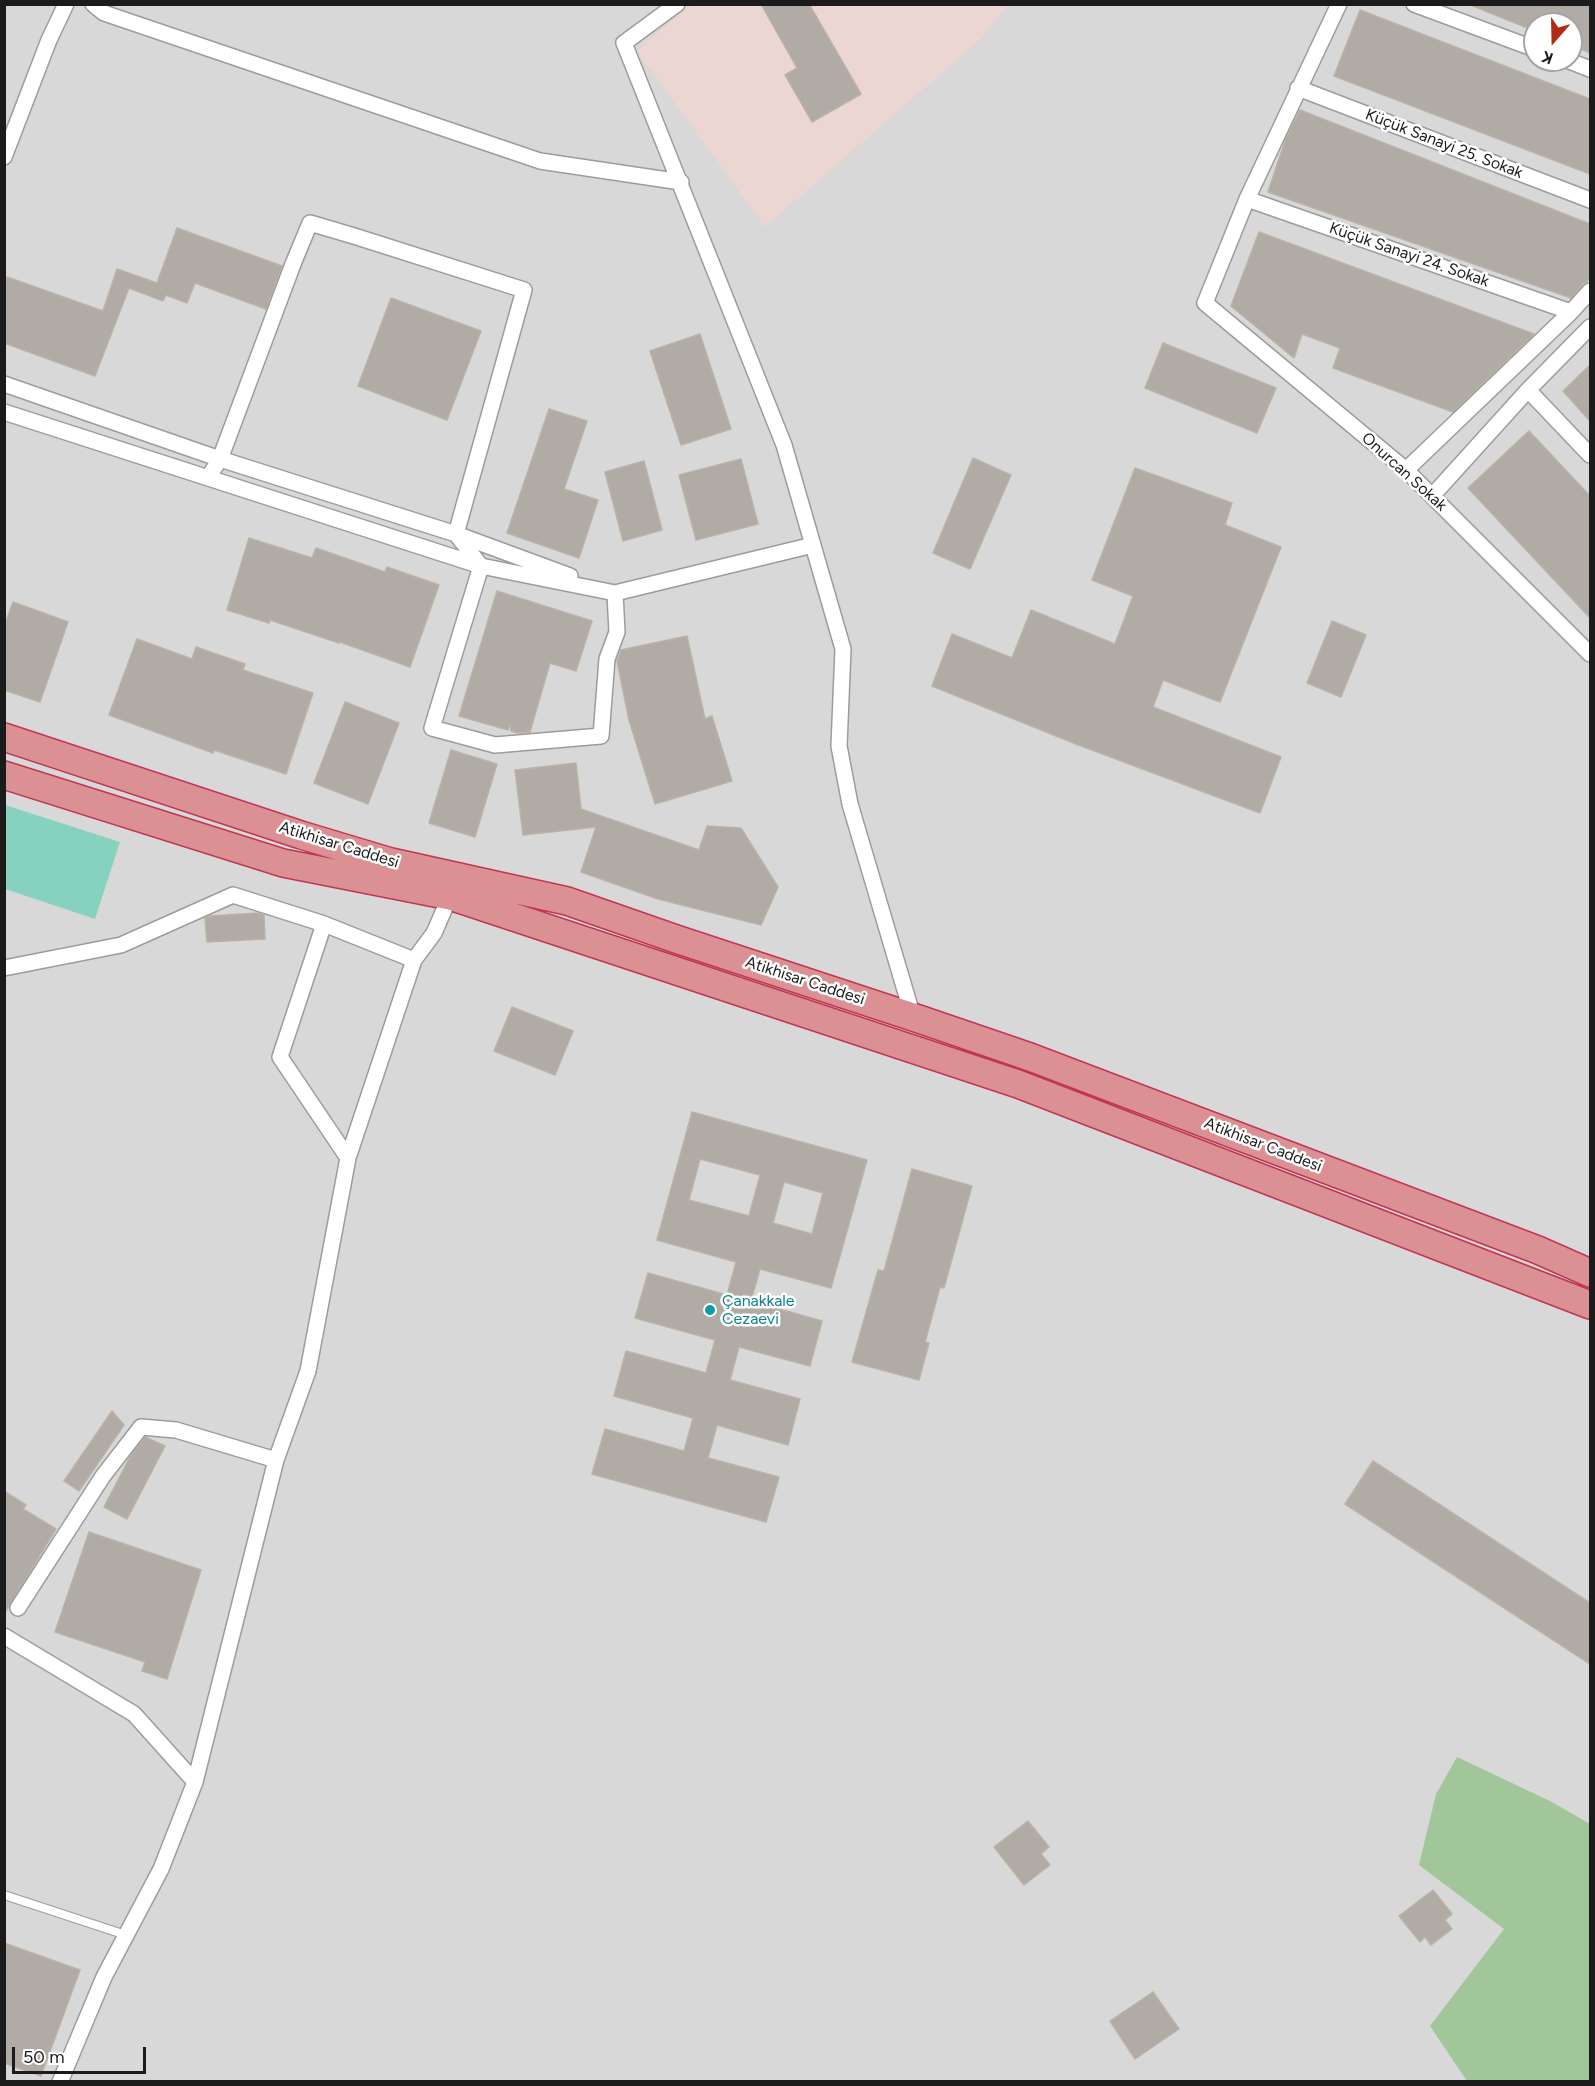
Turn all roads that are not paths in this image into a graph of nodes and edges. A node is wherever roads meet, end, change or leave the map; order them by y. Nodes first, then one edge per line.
1 (66, 4) edge
2 (93, 4) edge
3 (677, 4) edge
4 (1339, 4) edge
5 (1414, 4) edge
6 (1523, 45) edge
7 (1298, 88) junction
8 (4, 157) edge
9 (681, 182) junction
10 (1247, 199) junction
11 (1590, 200) edge
12 (1590, 291) edge
13 (1571, 312) junction
14 (1590, 327) edge
15 (4, 384) edge
16 (1528, 390) junction
17 (4, 412) edge
18 (1590, 455) edge
19 (220, 459) junction
20 (1406, 470) junction
21 (208, 478) junction
22 (1433, 495) junction
23 (456, 534) junction
24 (813, 545) junction
25 (481, 566) junction
26 (615, 593) junction
27 (1590, 654) edge
28 (4, 737) edge
29 (4, 775) edge
30 (450, 896) junction
31 (324, 924) junction
32 (675, 939) junction
33 (414, 960) junction
34 (4, 968) edge
35 (668, 968) junction
36 (913, 1017) junction
37 (348, 1158) junction
38 (1590, 1273) edge
39 (1590, 1305) edge
40 (276, 1460) junction
41 (18, 1608) dead end
42 (4, 1636) edge
43 (195, 1782) junction
44 (4, 1895) edge
45 (126, 1935) junction
46 (60, 2082) edge

1 - 8 street
2 - 9 street
3 - 9 street
4 - 7 street
5 - 6 street
7 - 10 street
7 - 11 street, Küçük Sanayi 25. Sokak
9 - 24 street
10 - 13 street, Küçük Sanayi 24. Sokak
10 - 20 street, Onurcan Sokak
12 - 13 street
13 - 20 street
14 - 16 street
15 - 19 street
16 - 18 street
16 - 22 street
17 - 21 street
19 - 21 street
19 - 23 street
19 - 23 street
20 - 22 street, Onurcan Sokak
21 - 25 street
22 - 27 street, Onurcan Sokak
23 - 25 street
23 - 26 street
24 - 26 street
24 - 36 street
25 - 26 street
25 - 26 street
28 - 32 highway, Atikhisar Caddesi
29 - 30 highway, Atikhisar Caddesi
30 - 33 street
30 - 35 highway, Atikhisar Caddesi
31 - 33 street
31 - 34 street
31 - 37 street
32 - 35 highway
32 - 36 highway, Atikhisar Caddesi
33 - 37 street
35 - 39 highway, Atikhisar Caddesi
36 - 38 highway, Atikhisar Caddesi
37 - 40 street
40 - 41 street
40 - 43 street
42 - 43 street
43 - 45 street
44 - 45 lane
45 - 46 street

